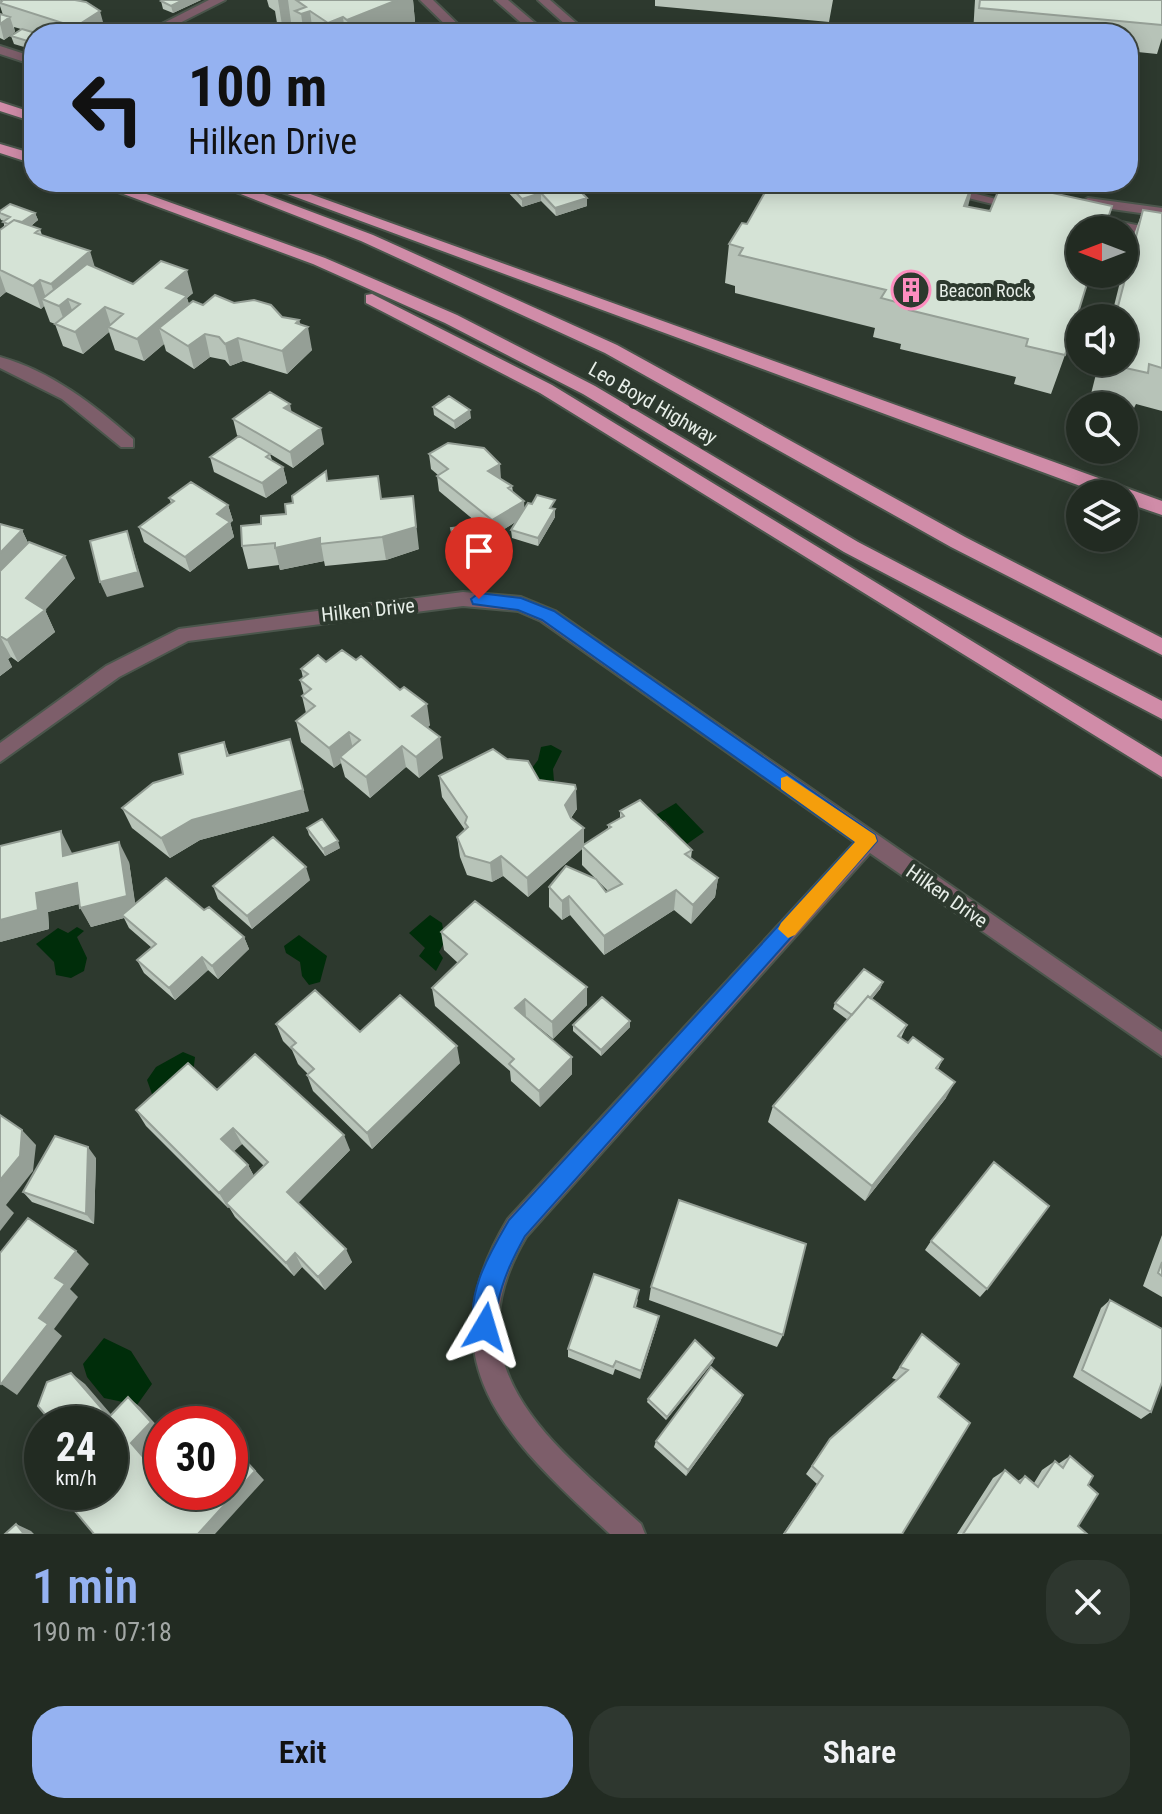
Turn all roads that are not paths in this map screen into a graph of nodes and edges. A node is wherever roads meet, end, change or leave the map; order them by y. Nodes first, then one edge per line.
1 (219, 0) edge
2 (426, 0) edge
3 (501, 0) edge
4 (543, 0) edge
5 (169, 24) edge
6 (451, 24) edge
7 (530, 24) edge
8 (571, 24) edge
9 (0, 50) edge
10 (24, 58) edge
11 (0, 103) edge
12 (24, 107) edge
13 (24, 114) edge
14 (0, 148) edge
15 (24, 156) edge
16 (128, 192) edge
17 (245, 192) edge
18 (291, 192) edge
19 (954, 192) edge
20 (1076, 200) edge
21 (171, 207) junction
22 (1039, 211) edge
23 (1162, 212) edge
24 (1138, 229) edge
25 (1162, 234) edge
26 (0, 362) edge
27 (127, 443) dead end
28 (1083, 480) edge
29 (1138, 500) edge
30 (1162, 508) edge
31 (1162, 647) edge
32 (1162, 711) edge
33 (0, 754) edge
34 (1162, 768) edge
35 (868, 841) junction
36 (1162, 1045) edge
37 (631, 1534) edge

1 - 5 street
2 - 6 street
3 - 7 street
4 - 8 lane
9 - 10 street
11 - 12 highway
11 - 13 highway
14 - 15 highway
16 - 21 highway, Leo Boyd Highway
17 - 31 highway, Leo Boyd Highway
18 - 28 highway
19 - 22 street
20 - 23 street
21 - 32 highway, Leo Boyd Highway
21 - 34 highway
24 - 25 street
26 - 27 street
29 - 30 highway
33 - 35 street, Hilken Drive
35 - 36 street, Hilken Drive
35 - 37 street

